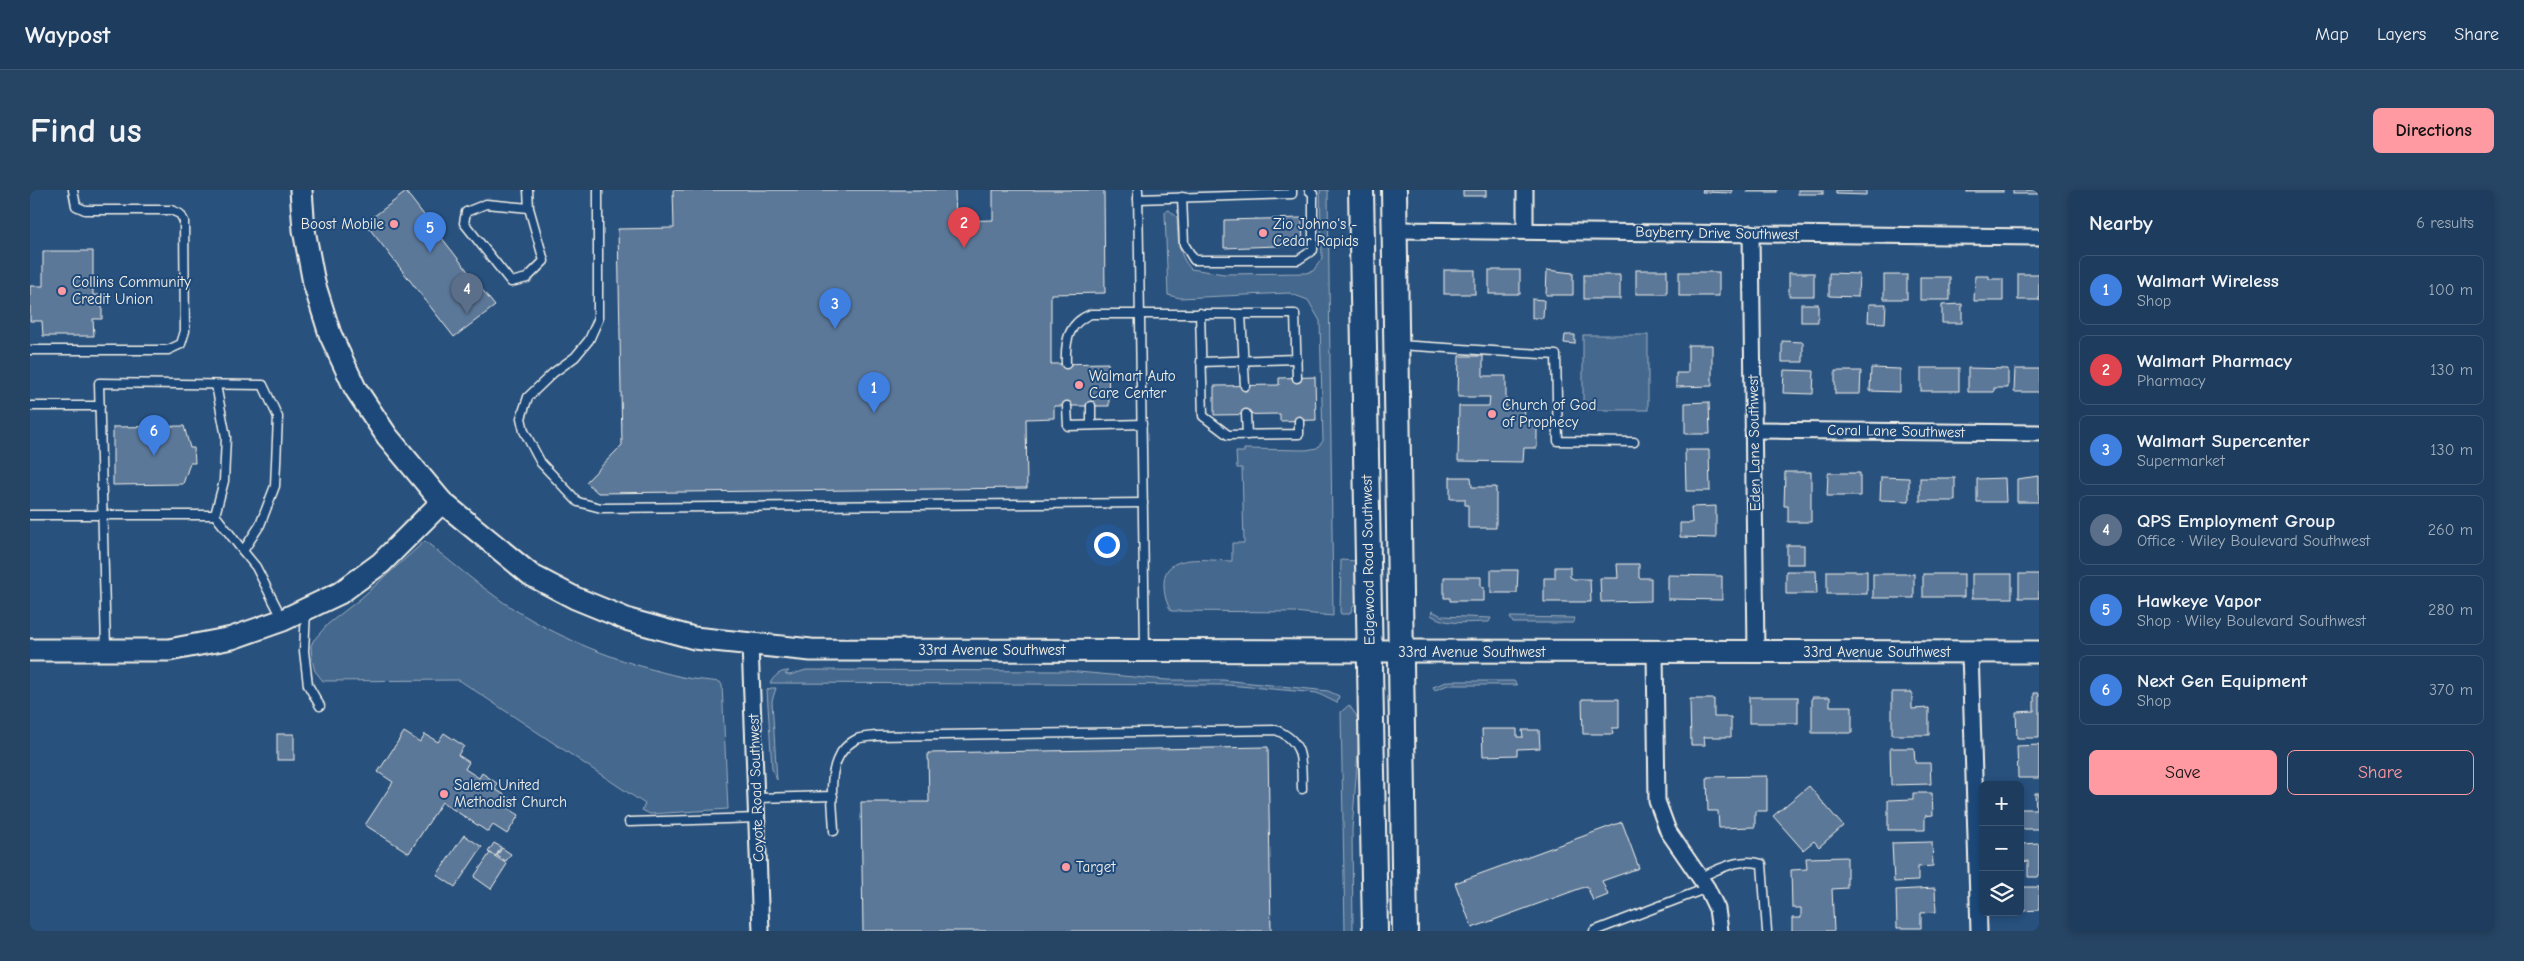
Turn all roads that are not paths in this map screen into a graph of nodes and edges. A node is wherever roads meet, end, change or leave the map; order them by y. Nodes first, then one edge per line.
1 (73, 190) edge
2 (301, 190) edge
3 (528, 190) edge
4 (598, 190) edge
5 (1138, 190) edge
6 (1205, 190) edge
7 (1292, 190) edge
8 (1309, 190) edge
9 (1361, 190) edge
10 (1394, 190) edge
11 (1525, 190) edge
12 (1199, 196) junction
13 (1182, 197) junction
14 (1138, 199) junction
15 (529, 208) junction
16 (1396, 230) junction
17 (1525, 230) junction
18 (1751, 233) junction
19 (2039, 237) edge
20 (1140, 313) junction
21 (1200, 314) junction
22 (1240, 314) junction
23 (1397, 345) junction
24 (30, 350) edge
25 (1297, 359) junction
26 (1244, 360) junction
27 (1201, 362) junction
28 (1066, 364) dead end
29 (1297, 378) dead end
30 (216, 384) junction
31 (1245, 386) dead end
32 (30, 406) edge
33 (100, 406) junction
34 (1067, 406) dead end
35 (1091, 406) dead end
36 (1246, 414) dead end
37 (1299, 420) dead end
38 (1142, 424) junction
39 (1091, 426) junction
40 (1753, 430) junction
41 (2039, 433) edge
42 (1247, 435) junction
43 (1634, 442) dead end
44 (442, 502) junction
45 (1143, 503) junction
46 (30, 515) edge
47 (103, 515) junction
48 (215, 515) junction
49 (243, 551) junction
50 (306, 610) junction
51 (283, 620) junction
52 (750, 645) junction
53 (30, 650) edge
54 (106, 650) junction
55 (1145, 650) junction
56 (1370, 652) junction
57 (1400, 652) junction
58 (1655, 652) junction
59 (1756, 652) junction
60 (1970, 652) junction
61 (2039, 652) edge
62 (320, 706) dead end
63 (1302, 789) dead end
64 (833, 796) junction
65 (757, 798) junction
66 (758, 818) junction
67 (629, 822) dead end
68 (834, 831) dead end
69 (1704, 883) junction
70 (761, 931) edge
71 (1375, 931) edge
72 (1405, 931) edge
73 (1594, 931) edge
74 (1720, 931) edge
75 (1767, 931) edge
76 (1979, 931) edge

1 - 24 lane
2 - 44 street, 33rd Avenue Southwest
3 - 15 lane
4 - 45 lane
5 - 14 lane
6 - 12 lane
7 - 12 lane
8 - 13 lane
9 - 56 main road, Edgewood Road Southwest
10 - 16 main road, Edgewood Road Southwest
11 - 17 street
12 - 13 lane
13 - 14 lane
14 - 20 lane
15 - 15 lane
16 - 17 street, Bayberry Drive Southwest
16 - 23 main road, Edgewood Road Southwest
17 - 18 street, Bayberry Drive Southwest
18 - 19 street, Bayberry Drive Southwest
18 - 40 street, Eden Lane Southwest
20 - 21 lane
20 - 28 lane
20 - 38 lane
21 - 22 lane
21 - 27 lane
22 - 25 lane
22 - 26 lane
23 - 43 lane
23 - 57 main road, Edgewood Road Southwest
25 - 26 lane
25 - 29 lane
26 - 27 lane
26 - 31 lane
27 - 42 lane
30 - 33 lane
30 - 48 lane
30 - 49 lane
32 - 33 lane
33 - 47 lane
34 - 39 lane
35 - 39 lane
36 - 42 lane
37 - 42 lane
38 - 39 lane
38 - 45 lane
40 - 41 street, Coral Lane Southwest
40 - 59 street, Eden Lane Southwest
44 - 50 street
44 - 52 street, 33rd Avenue Southwest
45 - 55 lane
46 - 47 lane
47 - 48 lane
47 - 54 lane
48 - 49 lane
49 - 51 lane
50 - 51 street
50 - 62 lane
51 - 54 street
52 - 55 street, 33rd Avenue Southwest
52 - 65 street, Coyote Road Southwest
53 - 54 street
55 - 56 street, 33rd Avenue Southwest
56 - 57 street, 33rd Avenue Southwest
56 - 71 main road, Edgewood Road Southwest
57 - 58 street, 33rd Avenue Southwest
57 - 72 main road, Edgewood Road Southwest
58 - 59 street, 33rd Avenue Southwest
58 - 69 street
59 - 60 street, 33rd Avenue Southwest
60 - 61 street, 33rd Avenue Southwest
60 - 76 street
63 - 64 lane
64 - 65 lane
64 - 68 lane
65 - 66 street, Coyote Road Southwest
66 - 67 lane
66 - 70 street, Coyote Road Southwest
69 - 73 lane
69 - 74 street
69 - 75 lane

